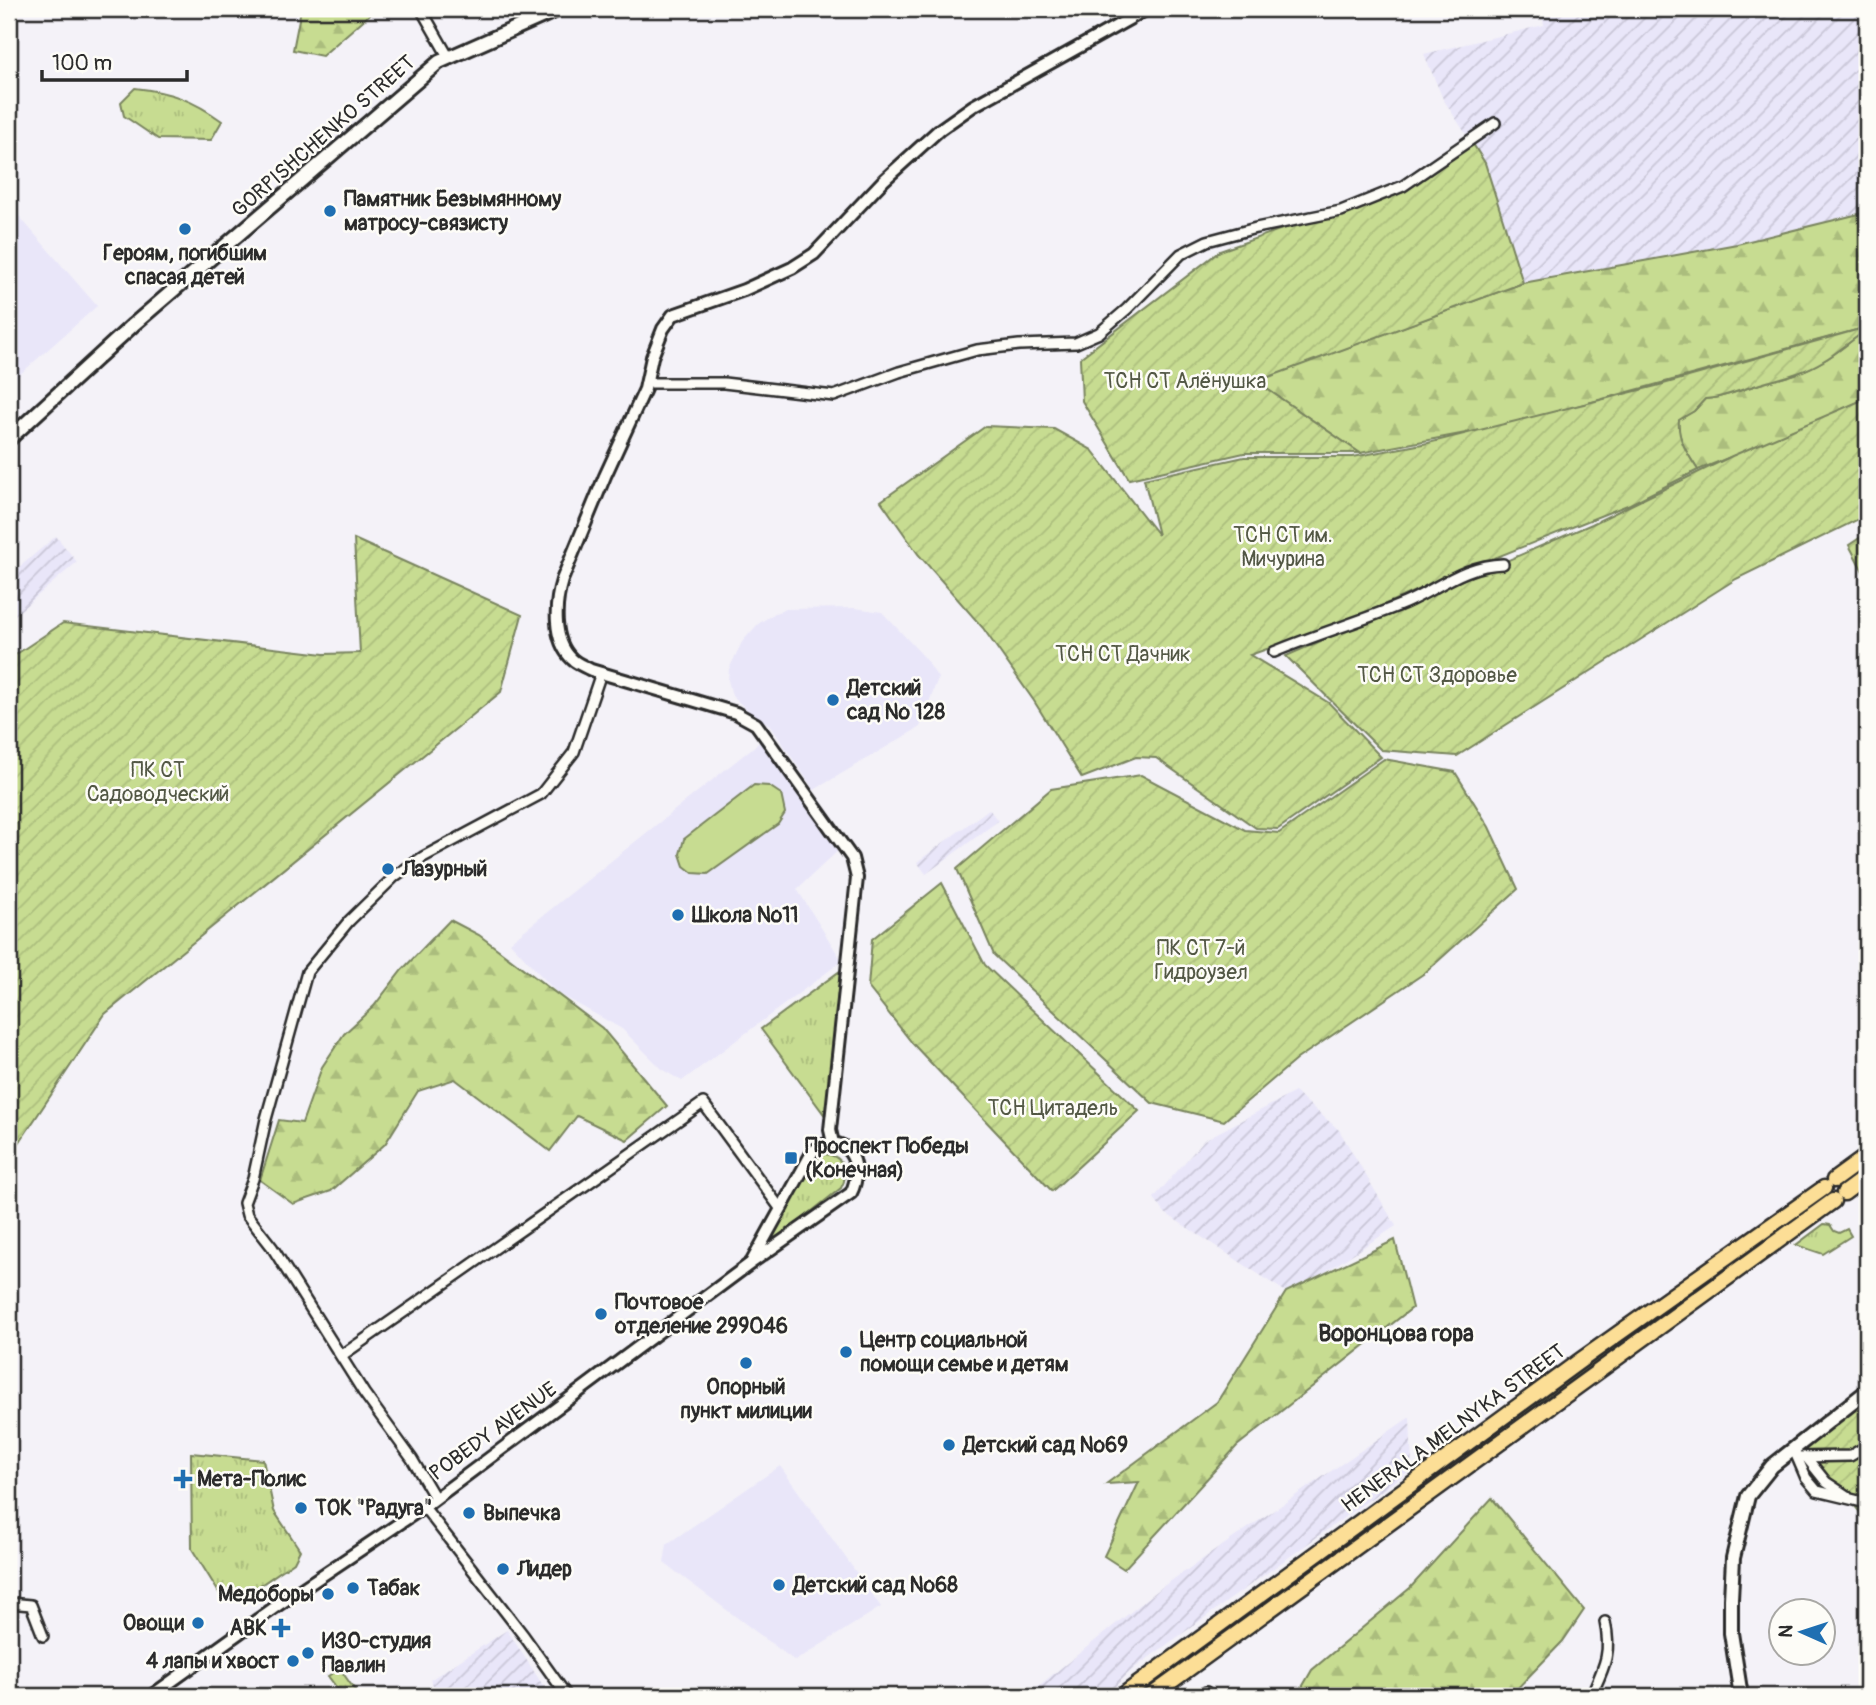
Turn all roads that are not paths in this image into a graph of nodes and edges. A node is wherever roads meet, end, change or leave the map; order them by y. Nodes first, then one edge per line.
1 (421, 9) edge
2 (559, 9) edge
3 (1147, 9) edge
4 (449, 58) junction
5 (1495, 123) dead end
6 (646, 383) junction
7 (9, 439) edge
8 (1503, 565) dead end
9 (1274, 652) dead end
10 (601, 673) junction
11 (833, 1143) junction
12 (1867, 1156) edge
13 (1835, 1180) junction
14 (1850, 1189) edge
15 (1811, 1197) junction
16 (780, 1208) junction
17 (1820, 1211) junction
18 (751, 1263) junction
19 (341, 1356) junction
20 (1867, 1391) edge
21 (1867, 1446) edge
22 (1457, 1452) junction
23 (1799, 1455) junction
24 (1467, 1466) junction
25 (435, 1498) junction
26 (1855, 1501) junction
27 (1867, 1503) edge
28 (424, 1507) junction
29 (9, 1603) edge
30 (1605, 1622) dead end
31 (43, 1636) dead end
32 (151, 1696) edge
33 (567, 1696) edge
34 (1122, 1696) edge
35 (1151, 1696) edge
36 (1591, 1696) edge
37 (1741, 1696) edge

1 - 4 street
2 - 4 main road, GORPISHCHENKO STREET
3 - 6 street
4 - 7 main road, GORPISHCHENKO STREET
5 - 6 street
6 - 10 street
8 - 9 street
10 - 11 street
10 - 19 street
11 - 16 street, POBEDY AVENUE
11 - 18 street, POBEDY AVENUE
12 - 13 main road, HENERALA MELNYKA STREET
13 - 14 main road, HENERALA MELNYKA STREET
13 - 15 main road, HENERALA MELNYKA STREET
14 - 17 main road, HENERALA MELNYKA STREET
15 - 17 main road
15 - 22 main road, HENERALA MELNYKA STREET
16 - 18 street, POBEDY AVENUE
16 - 19 street
17 - 24 main road, HENERALA MELNYKA STREET
18 - 25 street, POBEDY AVENUE
19 - 25 street
20 - 23 main road
21 - 23 street
22 - 24 main road
22 - 34 main road, HENERALA MELNYKA STREET
23 - 26 street
23 - 26 street
23 - 37 main road
24 - 35 main road, HENERALA MELNYKA STREET
25 - 28 street, POBEDY AVENUE
26 - 27 street
28 - 32 street, POBEDY AVENUE
28 - 33 street
29 - 31 street
30 - 36 street

